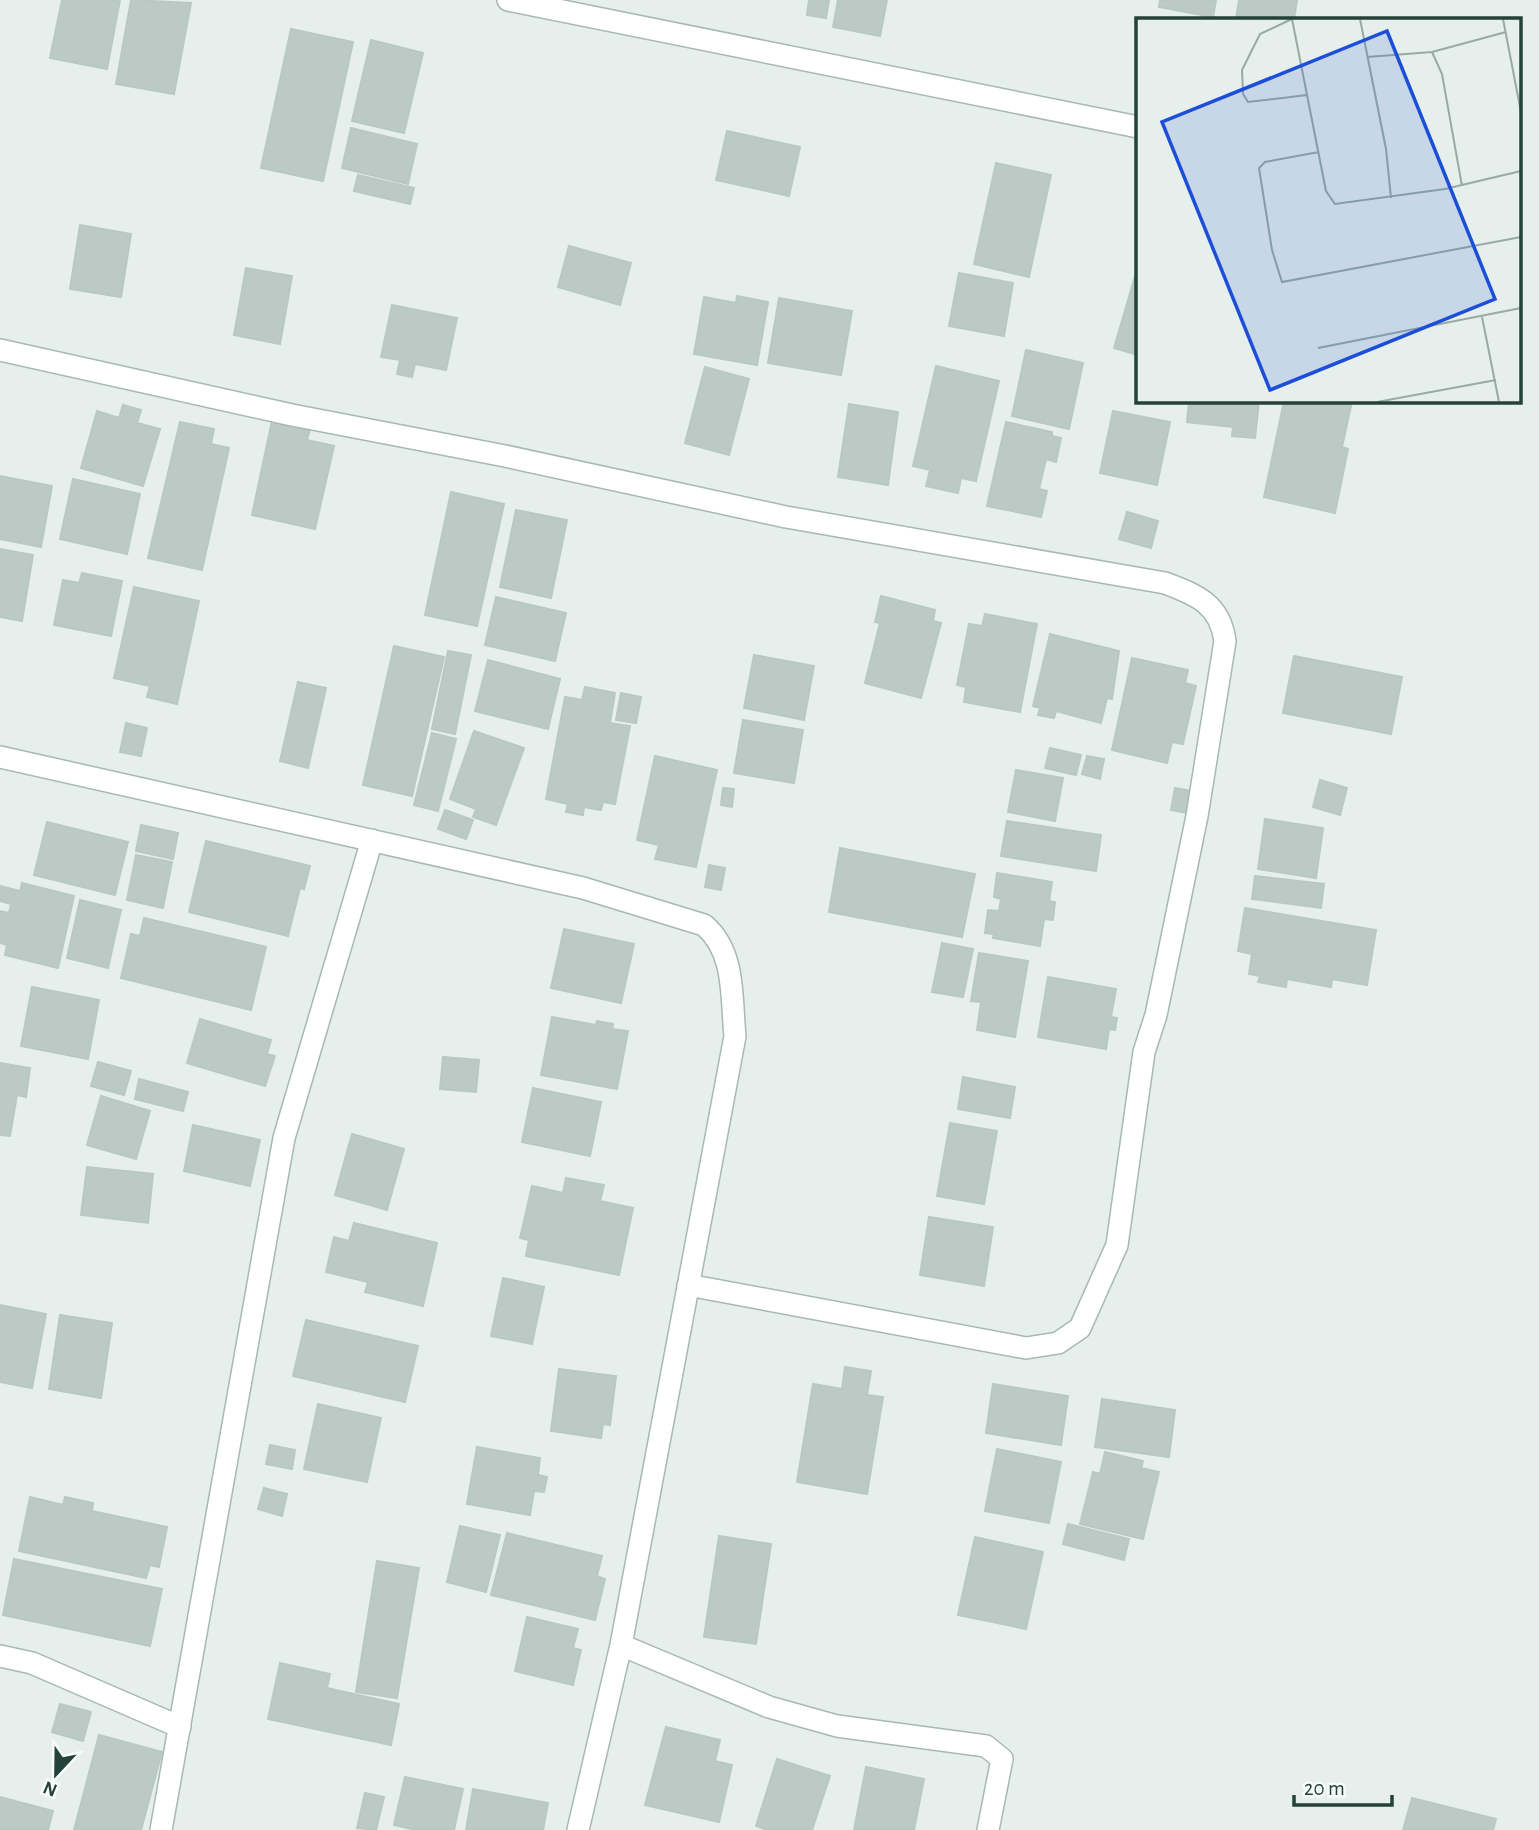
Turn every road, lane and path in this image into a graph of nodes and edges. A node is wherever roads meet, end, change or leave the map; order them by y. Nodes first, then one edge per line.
1 (508, 0) edge
2 (1136, 127) edge
3 (0, 350) edge
4 (0, 757) edge
5 (372, 840) junction
6 (688, 1285) junction
7 (621, 1645) junction
8 (0, 1656) edge
9 (180, 1727) junction
10 (161, 1830) edge
11 (579, 1830) edge
12 (988, 1830) edge

1 - 2 street
3 - 6 street
4 - 5 street
5 - 6 street
5 - 9 street
6 - 7 street
7 - 11 street
7 - 12 street
8 - 9 street
9 - 10 street

